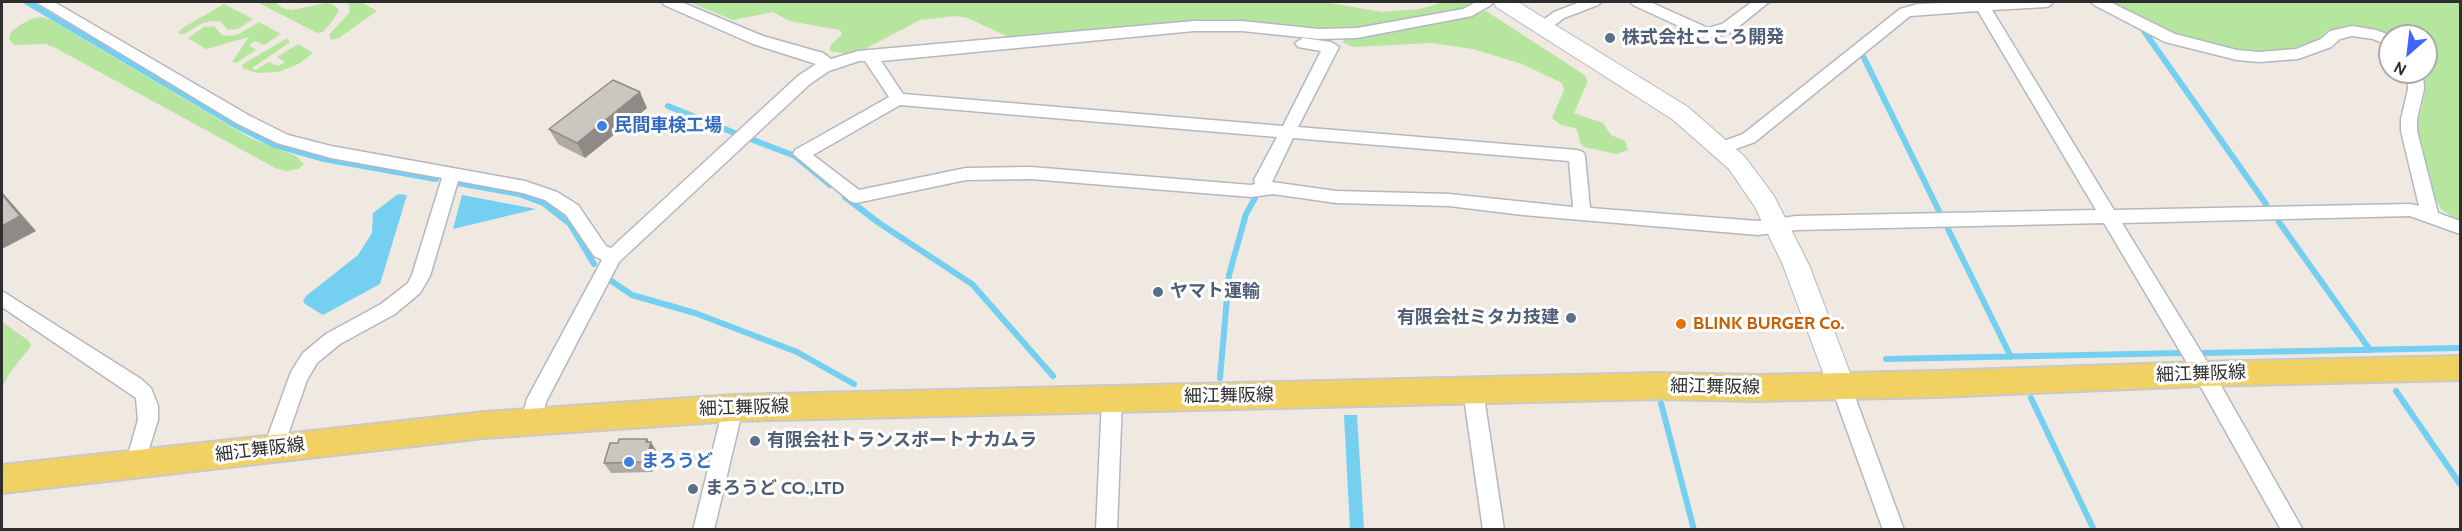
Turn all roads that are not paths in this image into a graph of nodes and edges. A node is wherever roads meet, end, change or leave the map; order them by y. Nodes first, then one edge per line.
1 (44, 2) edge
2 (669, 2) edge
3 (1486, 2) edge
4 (1504, 2) edge
5 (1593, 2) edge
6 (1638, 2) edge
7 (1761, 2) edge
8 (2046, 2) edge
9 (2099, 2) edge
10 (1936, 5) edge
11 (1982, 5) junction
12 (1223, 26) junction
13 (1543, 26) junction
14 (2378, 37) edge
15 (874, 55) junction
16 (829, 65) junction
17 (2416, 84) edge
18 (898, 99) junction
19 (1288, 132) junction
20 (1722, 148) junction
21 (452, 174) junction
22 (1265, 189) junction
23 (1582, 214) junction
24 (2109, 217) junction
25 (2430, 218) junction
26 (1777, 226) junction
27 (2457, 230) edge
28 (612, 257) junction
29 (2, 298) edge
30 (2460, 368) edge
31 (2203, 374) junction
32 (1841, 386) junction
33 (1473, 390) junction
34 (1112, 399) junction
35 (733, 408) junction
36 (531, 421) junction
37 (273, 449) junction
38 (135, 465) junction
39 (2, 479) edge
40 (703, 530) edge
41 (1106, 530) edge
42 (1494, 530) edge
43 (1894, 530) edge
44 (2293, 530) edge

1 - 21 street
2 - 16 street
3 - 12 street
4 - 13 street
5 - 13 street
6 - 7 street
8 - 11 street
9 - 14 street
10 - 11 street
10 - 20 street
11 - 24 street
12 - 15 street
12 - 19 street
13 - 20 street
15 - 16 street
15 - 18 street
16 - 28 street
17 - 25 street
18 - 19 street
18 - 22 street
19 - 22 street
19 - 23 street
20 - 26 street
21 - 28 street
21 - 37 street
22 - 23 street
23 - 26 street
24 - 25 street
24 - 26 street
24 - 31 street
25 - 27 street
26 - 32 street
28 - 36 street
29 - 38 street
30 - 31 main road, 細江舞阪線
31 - 32 main road, 細江舞阪線
31 - 44 street
32 - 33 main road, 細江舞阪線
32 - 43 street
33 - 34 main road, 細江舞阪線
33 - 42 street
34 - 35 main road, 細江舞阪線
34 - 41 street
35 - 36 main road, 細江舞阪線
35 - 40 street
36 - 37 main road, 細江舞阪線
37 - 38 main road, 細江舞阪線
38 - 39 main road, 細江舞阪線

